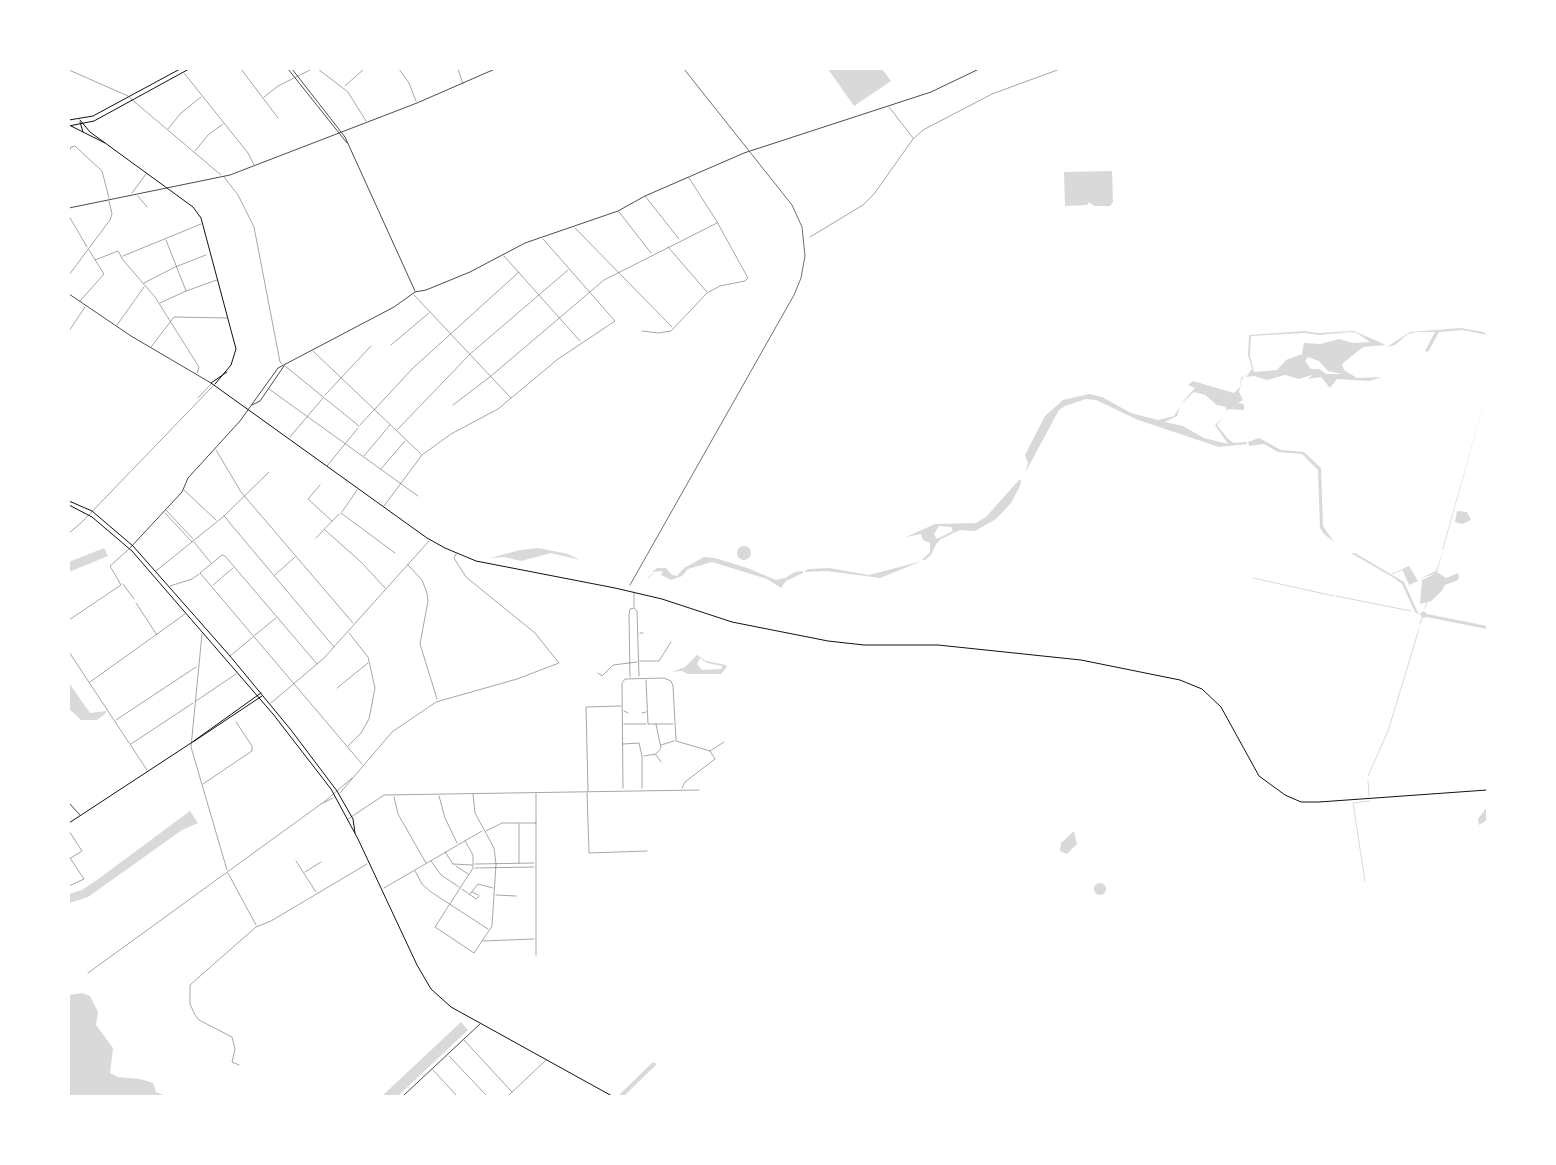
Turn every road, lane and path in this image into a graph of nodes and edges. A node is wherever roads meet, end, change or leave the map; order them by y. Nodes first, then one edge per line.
1 (180, 69) edge
2 (189, 69) edge
3 (241, 69) edge
4 (288, 69) edge
5 (292, 69) edge
6 (312, 69) edge
7 (318, 69) edge
8 (364, 69) edge
9 (399, 69) edge
10 (458, 69) edge
11 (495, 69) edge
12 (978, 69) edge
13 (1060, 69) edge
14 (69, 70) edge
15 (184, 72) junction
16 (298, 76) junction
17 (295, 78) junction
18 (463, 84) junction
19 (344, 87) junction
20 (203, 96) junction
21 (129, 97) junction
22 (264, 97) junction
23 (132, 100) junction
24 (417, 103) junction
25 (888, 106) junction
26 (89, 118) junction
27 (278, 118) dead end
28 (69, 120) edge
29 (80, 120) junction
30 (224, 122) junction
31 (367, 122) junction
32 (90, 123) junction
33 (80, 125) junction
34 (84, 125) junction
35 (69, 126) edge
36 (168, 130) junction
37 (342, 131) junction
38 (84, 132) junction
39 (339, 132) junction
40 (913, 139) junction
41 (106, 143) junction
42 (349, 145) junction
43 (69, 152) edge
44 (194, 152) junction
45 (254, 165) junction
46 (147, 173) junction
47 (223, 176) junction
48 (688, 177) junction
49 (168, 188) junction
50 (138, 194) junction
51 (132, 195) junction
52 (645, 196) junction
53 (109, 200) junction
54 (147, 207) dead end
55 (69, 208) edge
56 (618, 211) junction
57 (69, 216) edge
58 (717, 223) junction
59 (203, 224) junction
60 (574, 226) junction
61 (541, 237) junction
62 (810, 237) dead end
63 (165, 239) junction
64 (680, 240) junction
65 (667, 246) junction
66 (88, 248) junction
67 (503, 254) junction
68 (652, 254) junction
69 (206, 256) dead end
70 (121, 257) junction
71 (95, 260) junction
72 (176, 266) junction
73 (569, 269) junction
74 (519, 272) junction
75 (618, 272) junction
76 (69, 274) edge
77 (218, 280) junction
78 (144, 285) junction
79 (186, 291) junction
80 (589, 291) junction
81 (708, 292) junction
82 (414, 293) junction
83 (69, 294) edge
84 (539, 295) junction
85 (80, 301) junction
86 (159, 304) junction
87 (86, 306) junction
88 (431, 312) junction
89 (559, 317) junction
90 (228, 318) junction
91 (170, 322) junction
92 (116, 326) junction
93 (673, 328) junction
94 (69, 331) edge
95 (642, 331) dead end
96 (450, 332) junction
97 (581, 342) junction
98 (371, 346) dead end
99 (391, 346) dead end
100 (151, 347) junction
101 (312, 350) junction
102 (470, 354) junction
103 (284, 365) junction
104 (227, 372) junction
105 (197, 374) junction
106 (491, 376) junction
107 (342, 378) junction
108 (211, 383) junction
109 (214, 385) junction
110 (269, 389) junction
111 (324, 397) junction
112 (512, 398) junction
113 (198, 400) junction
114 (251, 405) junction
115 (453, 405) dead end
116 (248, 409) junction
117 (374, 409) junction
118 (306, 416) junction
119 (391, 424) junction
120 (359, 426) junction
121 (397, 430) junction
122 (289, 439) junction
123 (406, 439) junction
124 (344, 443) junction
125 (214, 449) junction
126 (422, 455) junction
127 (363, 457) junction
128 (327, 466) junction
129 (380, 470) junction
130 (269, 472) dead end
131 (401, 484) junction
132 (320, 485) dead end
133 (358, 489) junction
134 (184, 490) junction
135 (244, 495) junction
136 (418, 496) dead end
137 (69, 501) edge
138 (69, 505) edge
139 (384, 507) junction
140 (92, 511) junction
141 (165, 511) junction
142 (341, 513) junction
143 (89, 515) junction
144 (224, 516) junction
145 (217, 521) junction
146 (333, 522) junction
147 (325, 530) junction
148 (69, 533) edge
149 (316, 538) dead end
150 (430, 540) junction
151 (193, 541) junction
152 (133, 546) junction
153 (130, 548) junction
154 (395, 553) dead end
155 (456, 554) junction
156 (296, 556) junction
157 (212, 564) junction
158 (408, 565) junction
159 (235, 567) junction
160 (156, 571) junction
161 (200, 573) junction
162 (274, 576) junction
163 (122, 584) junction
164 (211, 586) junction
165 (170, 587) junction
166 (386, 589) junction
167 (634, 592) junction
168 (134, 599) dead end
169 (136, 603) dead end
170 (634, 608) junction
171 (186, 613) junction
172 (277, 617) junction
173 (69, 620) edge
174 (354, 625) junction
175 (207, 630) junction
176 (348, 632) junction
177 (203, 633) junction
178 (638, 633) junction
179 (643, 633) dead end
180 (158, 636) junction
181 (254, 636) junction
182 (671, 642) dead end
183 (334, 647) junction
184 (69, 652) edge
185 (230, 656) junction
186 (370, 662) junction
187 (630, 662) junction
188 (638, 662) junction
189 (317, 664) junction
190 (198, 667) junction
191 (238, 673) junction
192 (598, 673) dead end
193 (630, 678) junction
194 (639, 678) junction
195 (646, 678) junction
196 (90, 683) junction
197 (294, 684) junction
198 (337, 688) dead end
199 (262, 694) junction
200 (259, 697) junction
201 (438, 701) junction
202 (194, 702) junction
203 (270, 704) junction
204 (623, 706) junction
205 (623, 711) junction
206 (647, 711) junction
207 (628, 713) dead end
208 (642, 713) dead end
209 (114, 720) junction
210 (236, 722) dead end
211 (623, 724) junction
212 (648, 724) junction
213 (656, 724) junction
214 (674, 724) junction
215 (676, 741) junction
216 (724, 742) dead end
217 (191, 743) junction
218 (622, 744) junction
219 (130, 745) junction
220 (661, 745) junction
221 (348, 747) junction
222 (710, 751) junction
223 (655, 754) junction
224 (642, 756) junction
225 (661, 762) dead end
226 (364, 765) junction
227 (148, 771) junction
228 (354, 776) junction
229 (202, 784) junction
230 (623, 790) junction
231 (642, 790) junction
232 (682, 790) junction
233 (699, 790) dead end
234 (1487, 790) edge
235 (337, 791) junction
236 (587, 791) junction
237 (536, 792) junction
238 (473, 793) junction
239 (339, 794) junction
240 (439, 794) junction
241 (335, 795) junction
242 (394, 795) junction
243 (69, 803) edge
244 (81, 815) junction
245 (351, 816) junction
246 (348, 819) junction
247 (519, 823) junction
248 (536, 823) junction
249 (69, 824) edge
250 (484, 830) junction
251 (69, 831) edge
252 (485, 832) junction
253 (355, 834) junction
254 (465, 841) junction
255 (458, 845) junction
256 (646, 851) dead end
257 (445, 852) junction
258 (70, 859) edge
259 (296, 861) dead end
260 (431, 861) junction
261 (321, 862) dead end
262 (369, 863) junction
263 (426, 863) junction
264 (453, 864) junction
265 (473, 864) junction
266 (496, 864) junction
267 (519, 864) junction
268 (536, 864) junction
269 (536, 867) junction
270 (473, 868) junction
271 (496, 868) junction
272 (415, 870) junction
273 (228, 871) junction
274 (304, 873) junction
275 (469, 875) junction
276 (69, 886) edge
277 (460, 888) junction
278 (495, 888) junction
279 (381, 890) junction
280 (472, 892) junction
281 (318, 893) junction
282 (470, 894) junction
283 (494, 894) junction
284 (516, 896) dead end
285 (450, 904) junction
286 (256, 927) junction
287 (489, 930) junction
288 (536, 939) junction
289 (482, 941) junction
290 (536, 955) dead end
291 (88, 973) dead end
292 (480, 1024) junction
293 (463, 1040) junction
294 (448, 1055) junction
295 (546, 1060) junction
296 (239, 1065) dead end
297 (432, 1069) junction
298 (511, 1093) junction
299 (403, 1096) edge
300 (457, 1096) edge
301 (487, 1096) edge
302 (508, 1096) edge
303 (513, 1096) edge
304 (612, 1096) edge

1 - 15 street
1 - 21 main road
2 - 15 main road
3 - 22 street
4 - 17 street
5 - 16 street
6 - 16 street
7 - 19 street
8 - 19 street
9 - 24 street
10 - 18 street
11 - 18 street
12 - 25 street
13 - 40 street
14 - 21 street
15 - 20 street
15 - 23 main road
16 - 17 street
16 - 37 street
17 - 22 street
17 - 39 street
18 - 24 street
19 - 31 street
20 - 30 street
20 - 36 street
21 - 23 street
21 - 26 main road
22 - 27 street
23 - 32 main road
23 - 36 street
24 - 31 street
25 - 40 street
25 - 48 street
26 - 29 main road
26 - 32 main road
28 - 29 main road
29 - 33 main road
29 - 34 main road
30 - 44 street
30 - 45 street
31 - 37 street
32 - 34 main road
33 - 34 main road
33 - 35 main road
33 - 38 main road
34 - 41 main road
35 - 38 main road
36 - 44 street
37 - 39 street
37 - 42 street
38 - 41 main road
39 - 42 street
39 - 45 street
40 - 62 street
41 - 46 main road
42 - 82 street
43 - 53 street
44 - 47 street
45 - 47 street
46 - 49 main road
46 - 51 street
47 - 49 street
47 - 103 street
48 - 52 street
48 - 58 street
49 - 50 street
49 - 59 main road
50 - 51 street
50 - 54 street
51 - 53 street
52 - 56 street
52 - 64 street
53 - 55 street
53 - 66 street
56 - 60 street
56 - 68 street
57 - 66 street
58 - 64 street
58 - 81 street
59 - 63 street
59 - 77 main road
60 - 61 street
60 - 75 street
61 - 67 street
61 - 73 street
63 - 70 street
63 - 72 street
64 - 65 street
65 - 68 street
65 - 81 street
66 - 71 street
66 - 76 street
67 - 74 street
67 - 82 street
68 - 75 street
69 - 72 street
70 - 71 street
70 - 78 street
71 - 85 street
72 - 78 street
72 - 79 street
73 - 80 street
73 - 84 street
74 - 84 street
74 - 96 street
75 - 80 street
75 - 93 street
77 - 79 street
77 - 90 main road
78 - 86 street
78 - 92 street
79 - 86 street
80 - 89 street
80 - 97 street
81 - 93 street
82 - 88 street
82 - 101 street
83 - 85 street
84 - 89 street
84 - 102 street
85 - 87 street
86 - 91 street
87 - 92 street
87 - 94 street
88 - 96 street
88 - 99 street
89 - 97 street
89 - 106 street
90 - 91 street
90 - 104 main road
91 - 100 street
91 - 105 street
92 - 100 street
93 - 95 street
96 - 102 street
96 - 117 street
97 - 112 street
98 - 107 street
100 - 105 street
101 - 103 street
101 - 107 street
102 - 106 street
102 - 121 street
103 - 110 street
103 - 111 street
103 - 114 street
104 - 108 main road
104 - 109 main road
105 - 108 street
106 - 112 street
106 - 115 street
107 - 111 street
107 - 117 street
108 - 109 main road
108 - 113 street
109 - 113 street
109 - 116 main road
110 - 114 street
110 - 118 street
111 - 118 street
111 - 120 street
112 - 126 street
113 - 140 street
114 - 116 street
116 - 122 main road
116 - 125 street
117 - 119 street
117 - 120 street
118 - 122 street
118 - 124 street
119 - 121 street
119 - 127 street
120 - 124 street
121 - 123 street
122 - 128 main road
123 - 126 street
123 - 129 street
124 - 127 street
124 - 128 street
125 - 134 street
125 - 135 street
126 - 131 street
127 - 129 street
128 - 133 main road
129 - 131 street
130 - 135 street
131 - 136 street
131 - 139 street
132 - 146 street
133 - 139 main road
133 - 142 street
134 - 141 street
134 - 145 street
135 - 144 street
135 - 156 street
137 - 140 main road
138 - 143 main road
139 - 150 main road
140 - 143 street
140 - 152 main road
141 - 151 street
141 - 152 street
142 - 146 street
142 - 154 street
143 - 148 street
143 - 153 main road
144 - 145 street
144 - 162 street
145 - 151 street
146 - 147 street
147 - 149 street
147 - 166 street
150 - 155 main road
150 - 158 street
151 - 157 street
151 - 160 street
152 - 153 street
152 - 160 main road
153 - 163 street
153 - 171 main road
155 - 167 main road
155 - 201 street
156 - 162 street
156 - 174 street
157 - 159 street
157 - 161 street
158 - 166 street
158 - 201 street
159 - 164 street
159 - 172 street
160 - 165 main road
161 - 164 street
161 - 165 street
162 - 183 street
163 - 168 street
163 - 173 street
164 - 181 street
165 - 175 main road
166 - 174 street
167 - 170 street
167 - 234 main road
169 - 180 street
170 - 178 street
170 - 187 street
171 - 177 main road
171 - 180 street
172 - 181 street
172 - 189 street
174 - 176 street
175 - 177 street
175 - 185 main road
176 - 183 street
176 - 186 street
177 - 190 street
177 - 191 main road
178 - 179 street
178 - 188 street
180 - 196 street
181 - 185 street
181 - 197 street
182 - 188 street
183 - 189 street
184 - 196 street
185 - 199 main road
186 - 198 street
186 - 221 street
187 - 188 street
187 - 192 street
187 - 193 street
188 - 194 street
189 - 197 street
190 - 202 street
190 - 209 street
191 - 200 main road
191 - 202 street
193 - 194 street
193 - 204 street
194 - 195 street
195 - 206 street
195 - 214 street
196 - 209 street
197 - 203 street
197 - 221 street
199 - 200 main road
199 - 203 main road
200 - 217 main road
200 - 241 main road
201 - 226 street
202 - 217 street
202 - 219 street
203 - 235 main road
204 - 205 street
204 - 236 street
205 - 207 street
205 - 211 street
206 - 208 street
206 - 212 street
209 - 219 street
210 - 229 street
211 - 212 street
211 - 218 street
212 - 213 street
213 - 214 street
213 - 220 street
214 - 215 street
215 - 220 street
215 - 222 street
216 - 222 street
217 - 227 main road
217 - 229 street
218 - 224 street
218 - 230 street
219 - 227 street
220 - 223 street
221 - 226 street
222 - 232 street
223 - 224 street
223 - 225 street
224 - 231 street
226 - 228 street
227 - 244 main road
228 - 235 street
228 - 239 street
229 - 273 street
230 - 231 street
230 - 236 street
231 - 232 street
232 - 233 street
235 - 239 main road
235 - 241 street
236 - 237 street
236 - 256 street
237 - 238 street
237 - 248 street
238 - 240 street
238 - 250 street
239 - 241 street
239 - 245 main road
240 - 242 street
240 - 255 street
241 - 246 main road
241 - 273 street
242 - 245 street
242 - 263 street
243 - 244 street
244 - 249 main road
245 - 246 street
245 - 253 main road
246 - 253 main road
247 - 248 street
247 - 252 street
247 - 267 street
248 - 268 street
250 - 252 street
250 - 254 street
251 - 258 street
252 - 266 street
253 - 262 main road
254 - 255 street
254 - 265 street
255 - 257 street
257 - 260 street
257 - 264 street
258 - 276 street
259 - 274 street
260 - 263 street
260 - 277 street
261 - 274 street
262 - 279 main road
262 - 281 street
263 - 272 street
264 - 265 street
264 - 275 street
265 - 266 street
265 - 270 street
266 - 267 street
266 - 271 street
267 - 268 street
268 - 269 street
269 - 271 street
269 - 288 street
270 - 271 street
270 - 275 street
271 - 278 street
272 - 279 street
272 - 285 street
273 - 286 street
273 - 291 street
274 - 281 street
275 - 277 street
277 - 282 street
277 - 285 street
278 - 280 street
278 - 283 street
279 - 292 main road
280 - 282 street
280 - 282 street
281 - 286 street
283 - 284 street
283 - 287 street
285 - 287 street
285 - 289 street
286 - 296 street
287 - 289 street
288 - 289 street
288 - 290 street
292 - 293 street
292 - 295 main road
293 - 294 street
293 - 298 street
294 - 297 street
294 - 301 street
295 - 298 street
295 - 304 main road
297 - 299 street
297 - 300 street
298 - 302 street
298 - 303 street

